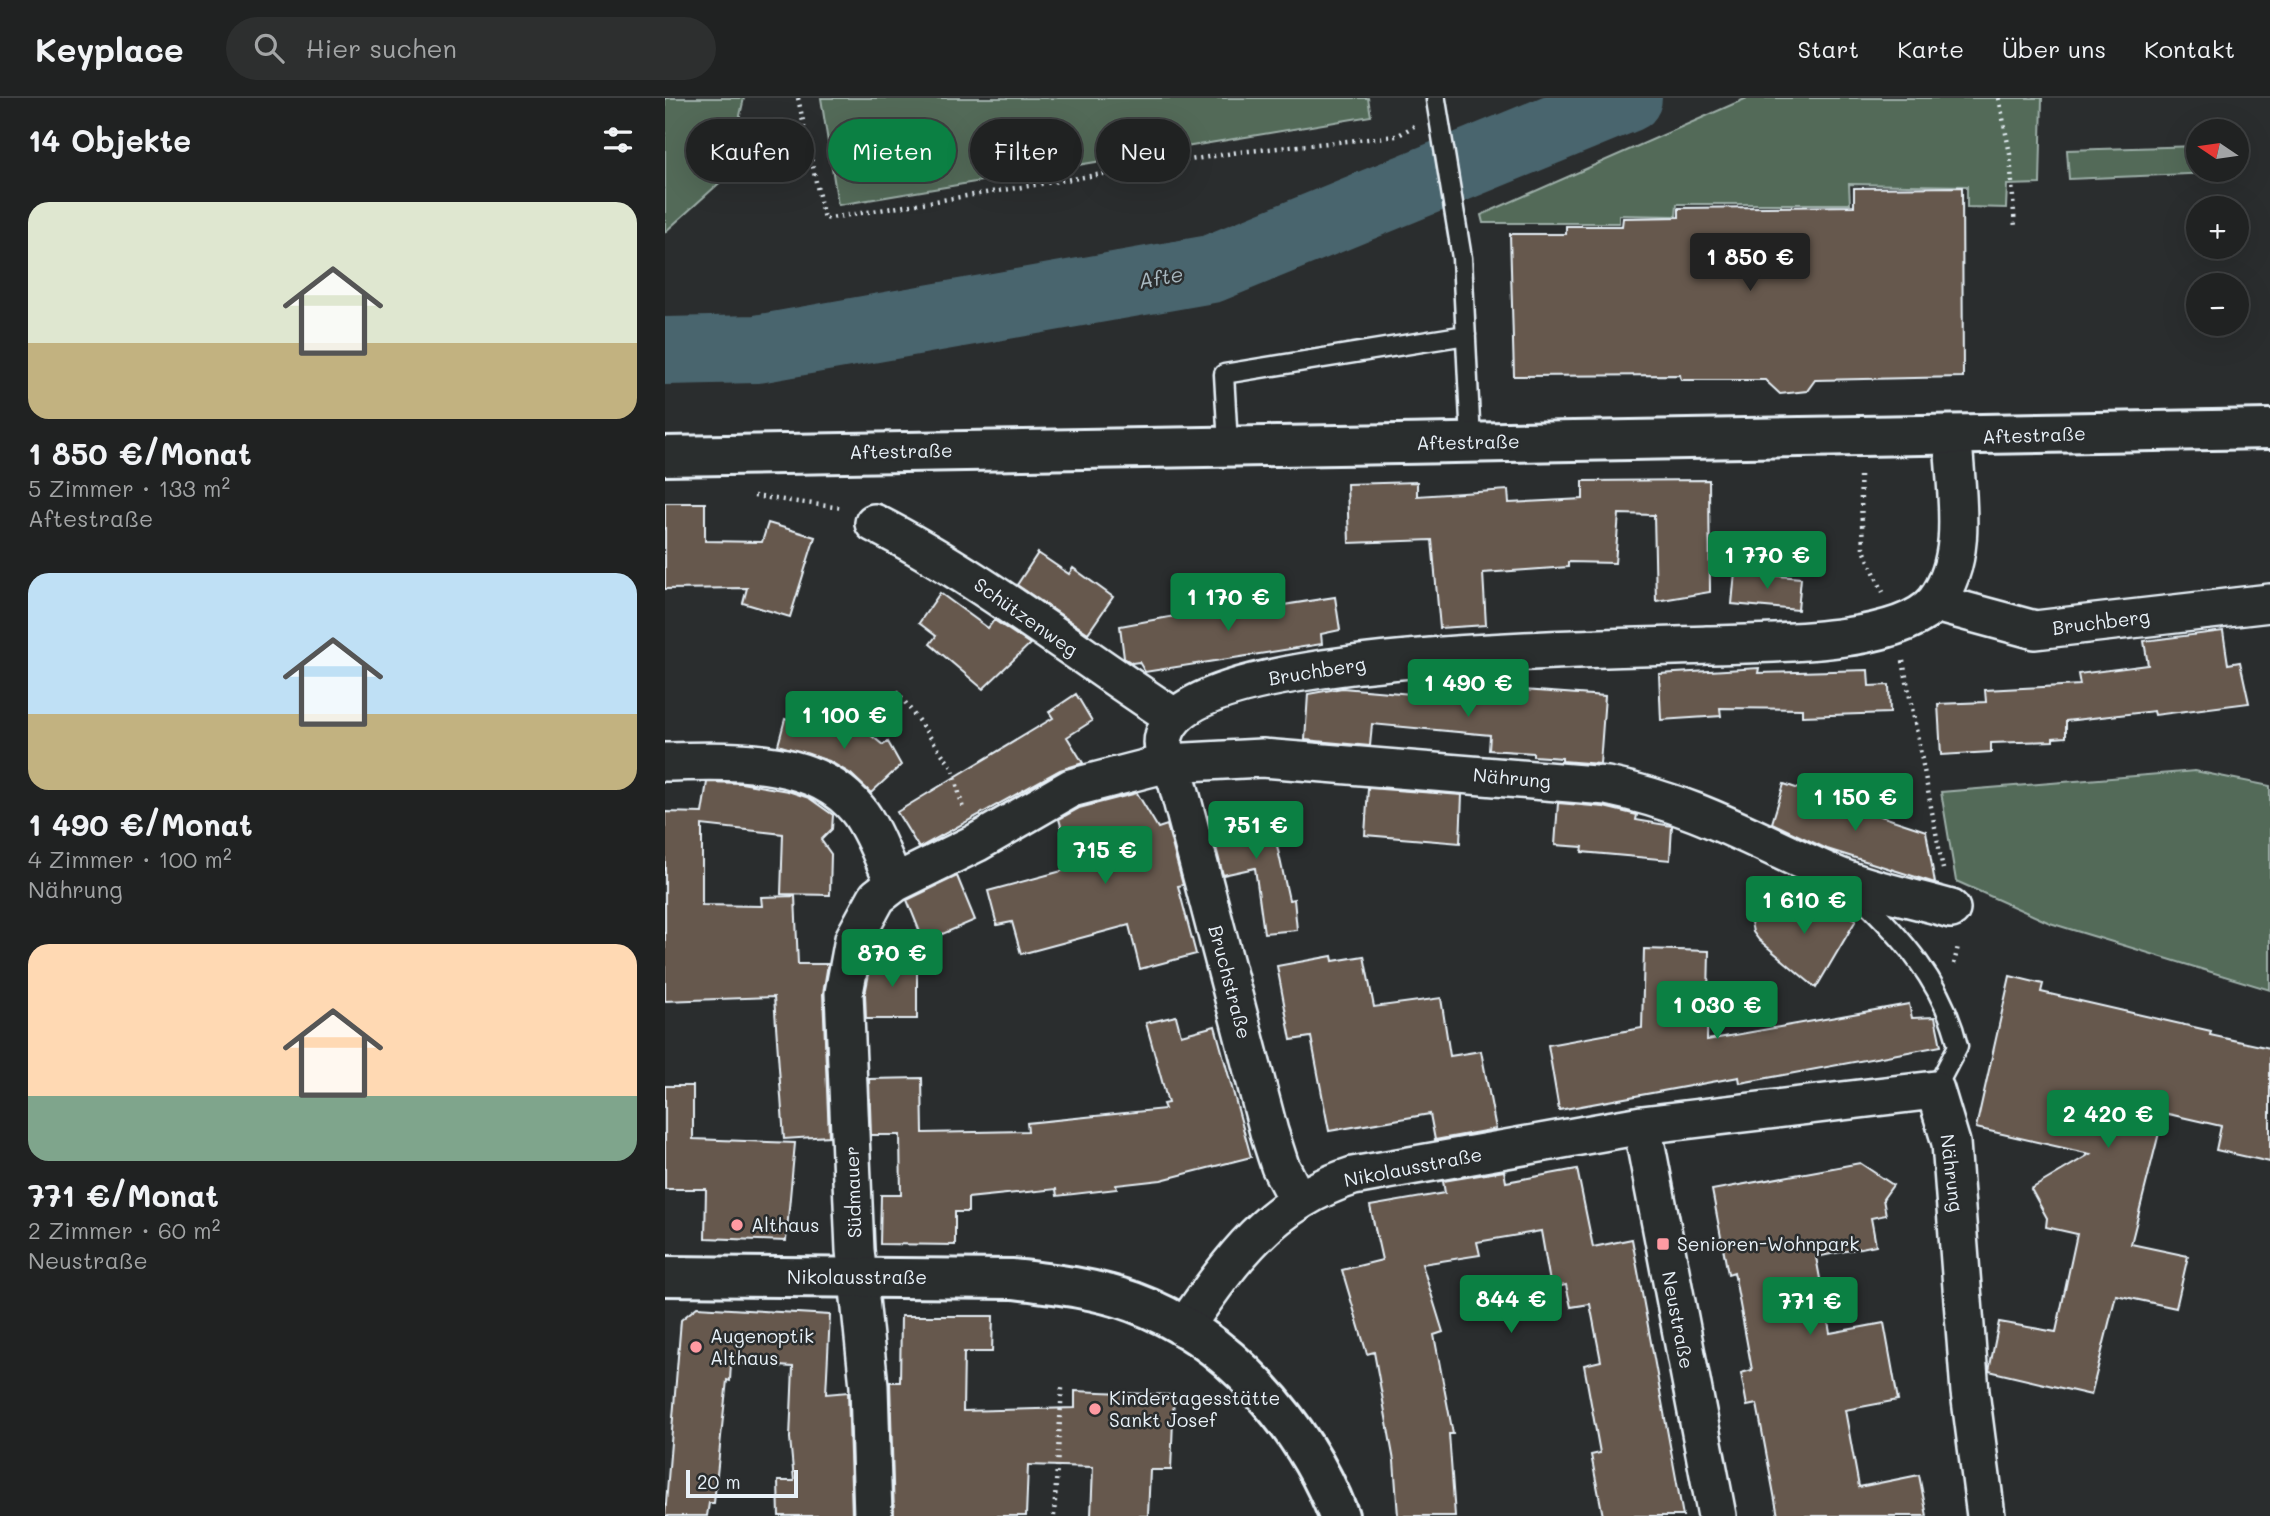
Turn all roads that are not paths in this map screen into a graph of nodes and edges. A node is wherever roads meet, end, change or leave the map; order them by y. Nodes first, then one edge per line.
1 (1438, 115) edge
2 (1466, 335) junction
3 (2270, 429) edge
4 (1953, 437) junction
5 (1471, 442) junction
6 (1228, 445) junction
7 (665, 456) edge
8 (874, 523) road end
9 (1935, 603) junction
10 (2270, 603) edge
11 (1174, 717) junction
12 (665, 762) edge
13 (1168, 762) junction
14 (1839, 877) junction
15 (895, 883) junction
16 (1951, 909) dead end
17 (1935, 1090) junction
18 (1642, 1125) junction
19 (1297, 1199) junction
20 (665, 1276) edge
21 (859, 1276) junction
22 (1184, 1328) junction
23 (873, 1516) edge
24 (1339, 1516) edge
25 (1717, 1516) edge
26 (1986, 1516) edge

1 - 2 lane
2 - 5 lane
2 - 6 lane
3 - 4 main road, Aftestraße
4 - 5 main road, Aftestraße
4 - 9 street, Bruchberg
5 - 6 main road, Aftestraße
6 - 7 main road, Aftestraße
8 - 11 street, Schützenweg
9 - 10 street, Bruchberg
9 - 11 street, Bruchberg
11 - 13 street
12 - 15 street
13 - 14 street, Nährung
13 - 15 street
13 - 19 street, Bruchstraße
14 - 16 street, Nährung
14 - 17 lane, Nährung
15 - 21 street, Südmauer
17 - 18 street, Nikolausstraße
17 - 26 street, Nährung
18 - 19 street, Nikolausstraße
18 - 25 street, Neustraße
19 - 22 street, Nikolausstraße
20 - 21 main road, Nikolausstraße
21 - 22 main road, Nikolausstraße
21 - 23 street, Südmauer
22 - 24 main road

